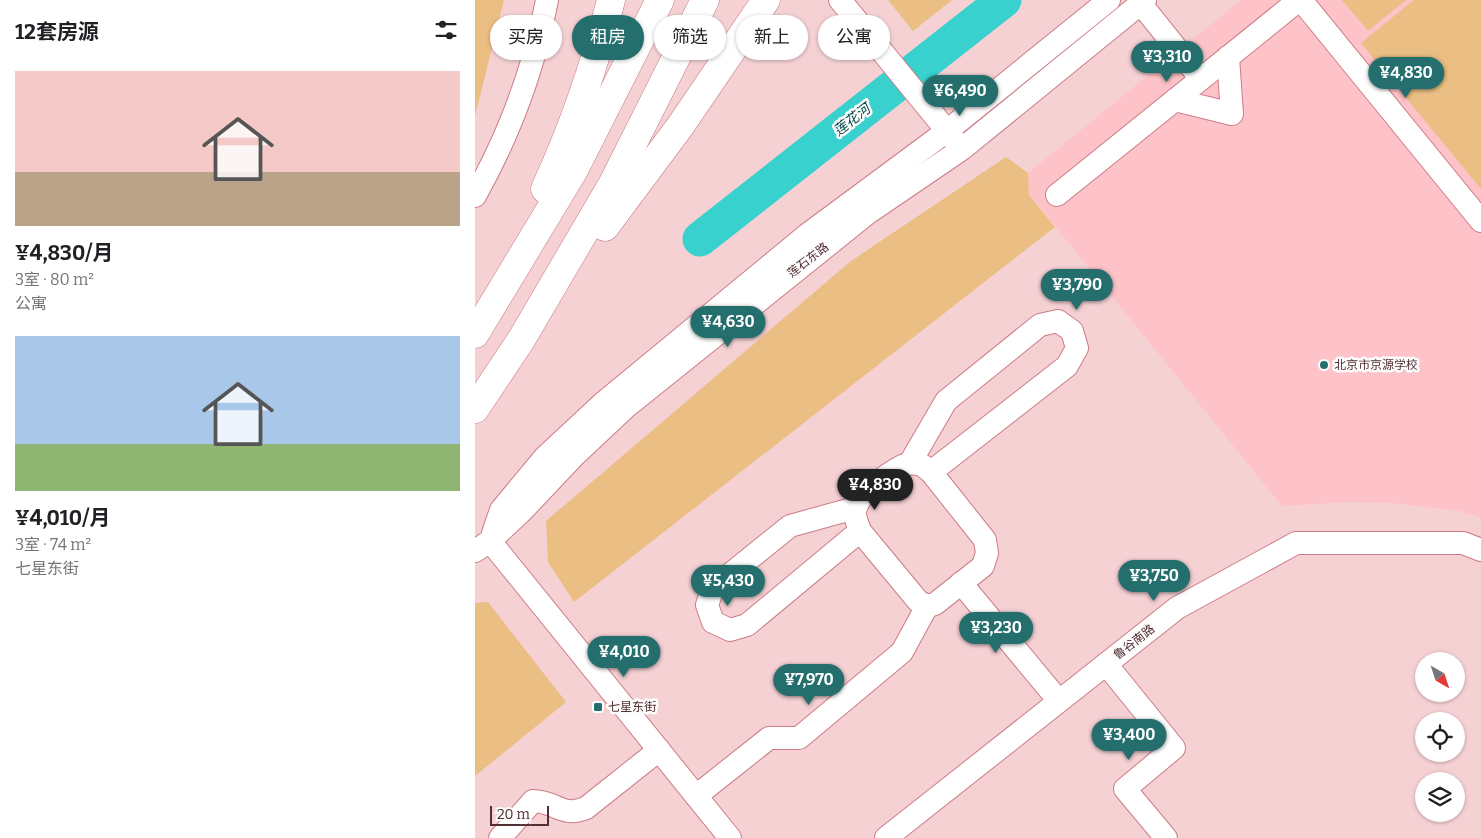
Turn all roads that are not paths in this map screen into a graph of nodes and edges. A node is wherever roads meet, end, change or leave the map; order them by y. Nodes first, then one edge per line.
1 (547, 0) edge
2 (611, 0) edge
3 (660, 0) edge
4 (766, 0) edge
5 (841, 0) edge
6 (1109, 0) edge
7 (1300, 0) edge
8 (1143, 2) edge
9 (703, 4) edge
10 (1228, 57) junction
11 (1201, 79) junction
12 (1175, 100) junction
13 (947, 131) junction
14 (961, 149) junction
15 (1057, 195) dead end
16 (475, 196) edge
17 (1481, 222) edge
18 (480, 327) edge
19 (521, 340) junction
20 (475, 409) edge
21 (909, 463) junction
22 (931, 472) junction
23 (855, 508) junction
24 (860, 530) junction
25 (482, 546) edge
26 (1481, 550) edge
27 (961, 583) junction
28 (927, 606) junction
29 (1106, 664) junction
30 (1059, 701) junction
31 (659, 750) junction
32 (696, 796) junction
33 (500, 838) edge
34 (730, 838) edge
35 (886, 838) edge
36 (1166, 838) edge

1 - 16 street
2 - 18 highway
3 - 18 highway
4 - 19 highway
5 - 13 street
6 - 13 street, 莲石东路
7 - 10 street
7 - 17 street
8 - 11 street
8 - 14 street, 莲石东路
9 - 19 highway
10 - 11 street
10 - 12 street
11 - 12 street
12 - 15 street
13 - 14 street
13 - 25 street, 莲石东路
14 - 25 street, 莲石东路
19 - 20 highway
21 - 22 street
21 - 22 street
21 - 23 street
22 - 27 street
23 - 24 street
23 - 24 street
24 - 28 street
25 - 31 street
26 - 29 street, 鲁谷南路
27 - 28 street
27 - 30 street
28 - 32 street
29 - 30 street, 鲁谷南路
29 - 36 street
30 - 35 street, 鲁谷南路
31 - 32 street
31 - 33 street
32 - 34 street

